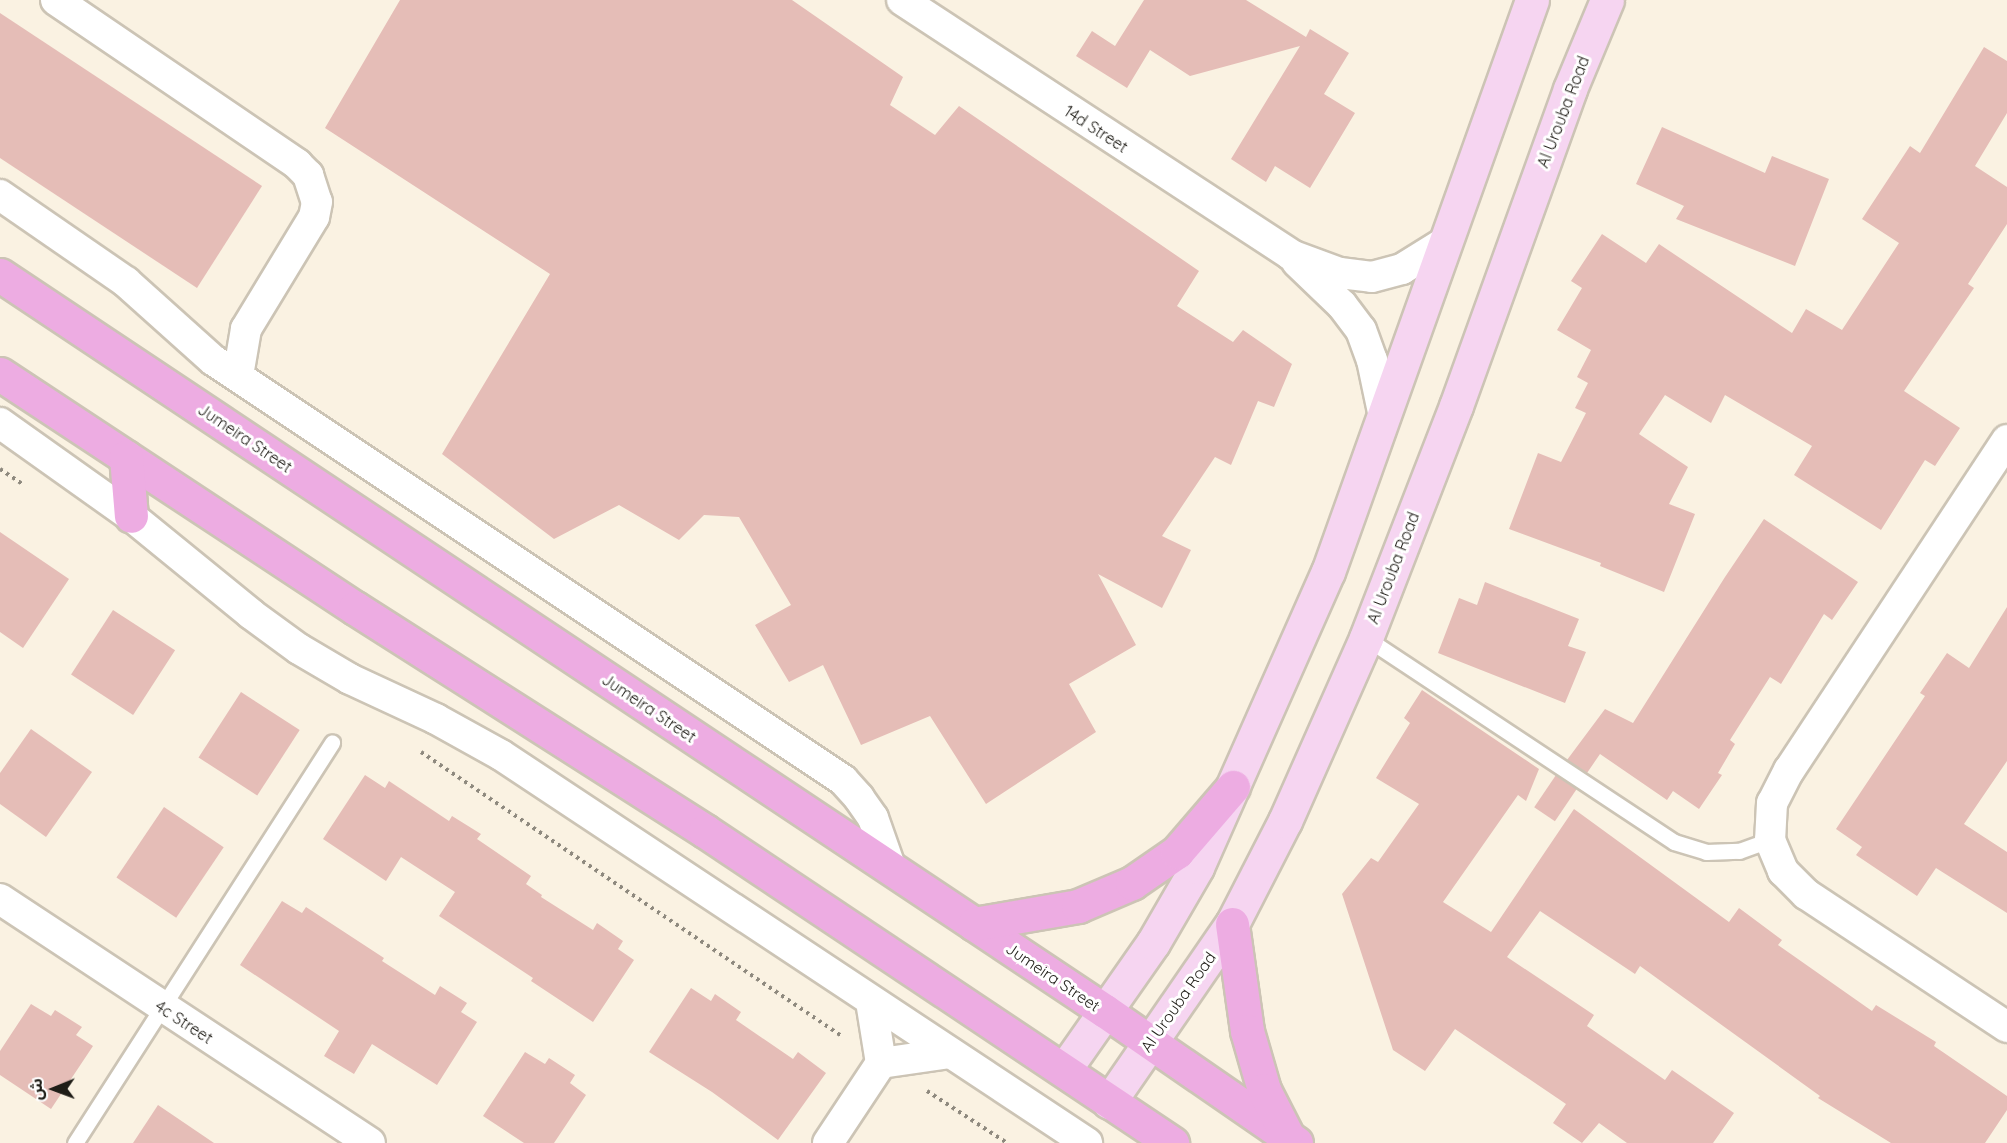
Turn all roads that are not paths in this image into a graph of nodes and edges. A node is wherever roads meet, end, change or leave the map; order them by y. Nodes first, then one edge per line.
1 (56, 0) edge
2 (902, 0) edge
3 (1532, 0) edge
4 (1607, 0) edge
5 (0, 195) edge
6 (1447, 241) junction
7 (1291, 255) junction
8 (0, 275) edge
9 (0, 374) edge
10 (238, 376) junction
11 (1384, 417) junction
12 (0, 423) edge
13 (2007, 440) edge
14 (126, 458) junction
15 (131, 516) junction
16 (1366, 638) junction
17 (332, 742) dead end
18 (1233, 787) junction
19 (1770, 840) junction
20 (891, 869) junction
21 (0, 899) edge
22 (974, 924) junction
23 (1232, 924) junction
24 (871, 1001) junction
25 (160, 1006) junction
26 (1105, 1011) junction
27 (2007, 1027) edge
28 (1150, 1044) junction
29 (950, 1053) junction
30 (881, 1063) junction
31 (1064, 1070) junction
32 (1109, 1102) junction
33 (1298, 1141) edge
34 (75, 1143) edge
35 (370, 1143) edge
36 (828, 1143) edge
37 (1087, 1143) edge
38 (1172, 1143) edge

1 - 10 street
2 - 7 street, 14d Street
3 - 6 main road
4 - 16 main road, Al Urouba Road
5 - 10 street
6 - 7 street, 14d Street
6 - 11 main road
7 - 11 street, 14d Street
8 - 20 main road, Jumeira Street
9 - 14 main road
10 - 20 street
11 - 18 main road
12 - 15 street
13 - 19 street
14 - 15 main road
14 - 31 main road
15 - 24 street
16 - 19 lane
16 - 23 main road, Al Urouba Road
17 - 25 lane
18 - 22 main road
18 - 26 main road
19 - 27 street
20 - 22 main road, Jumeira Street
21 - 25 street, 4c Street
22 - 26 main road, Jumeira Street
23 - 28 main road, Al Urouba Road
23 - 33 main road
24 - 29 street
24 - 30 street
25 - 34 lane
25 - 35 street, 4c Street
26 - 28 main road, Jumeira Street
26 - 31 main road
28 - 32 main road, Al Urouba Road
28 - 33 main road, Jumeira Street
29 - 30 street
29 - 37 street
30 - 36 street
31 - 32 main road
32 - 38 main road

